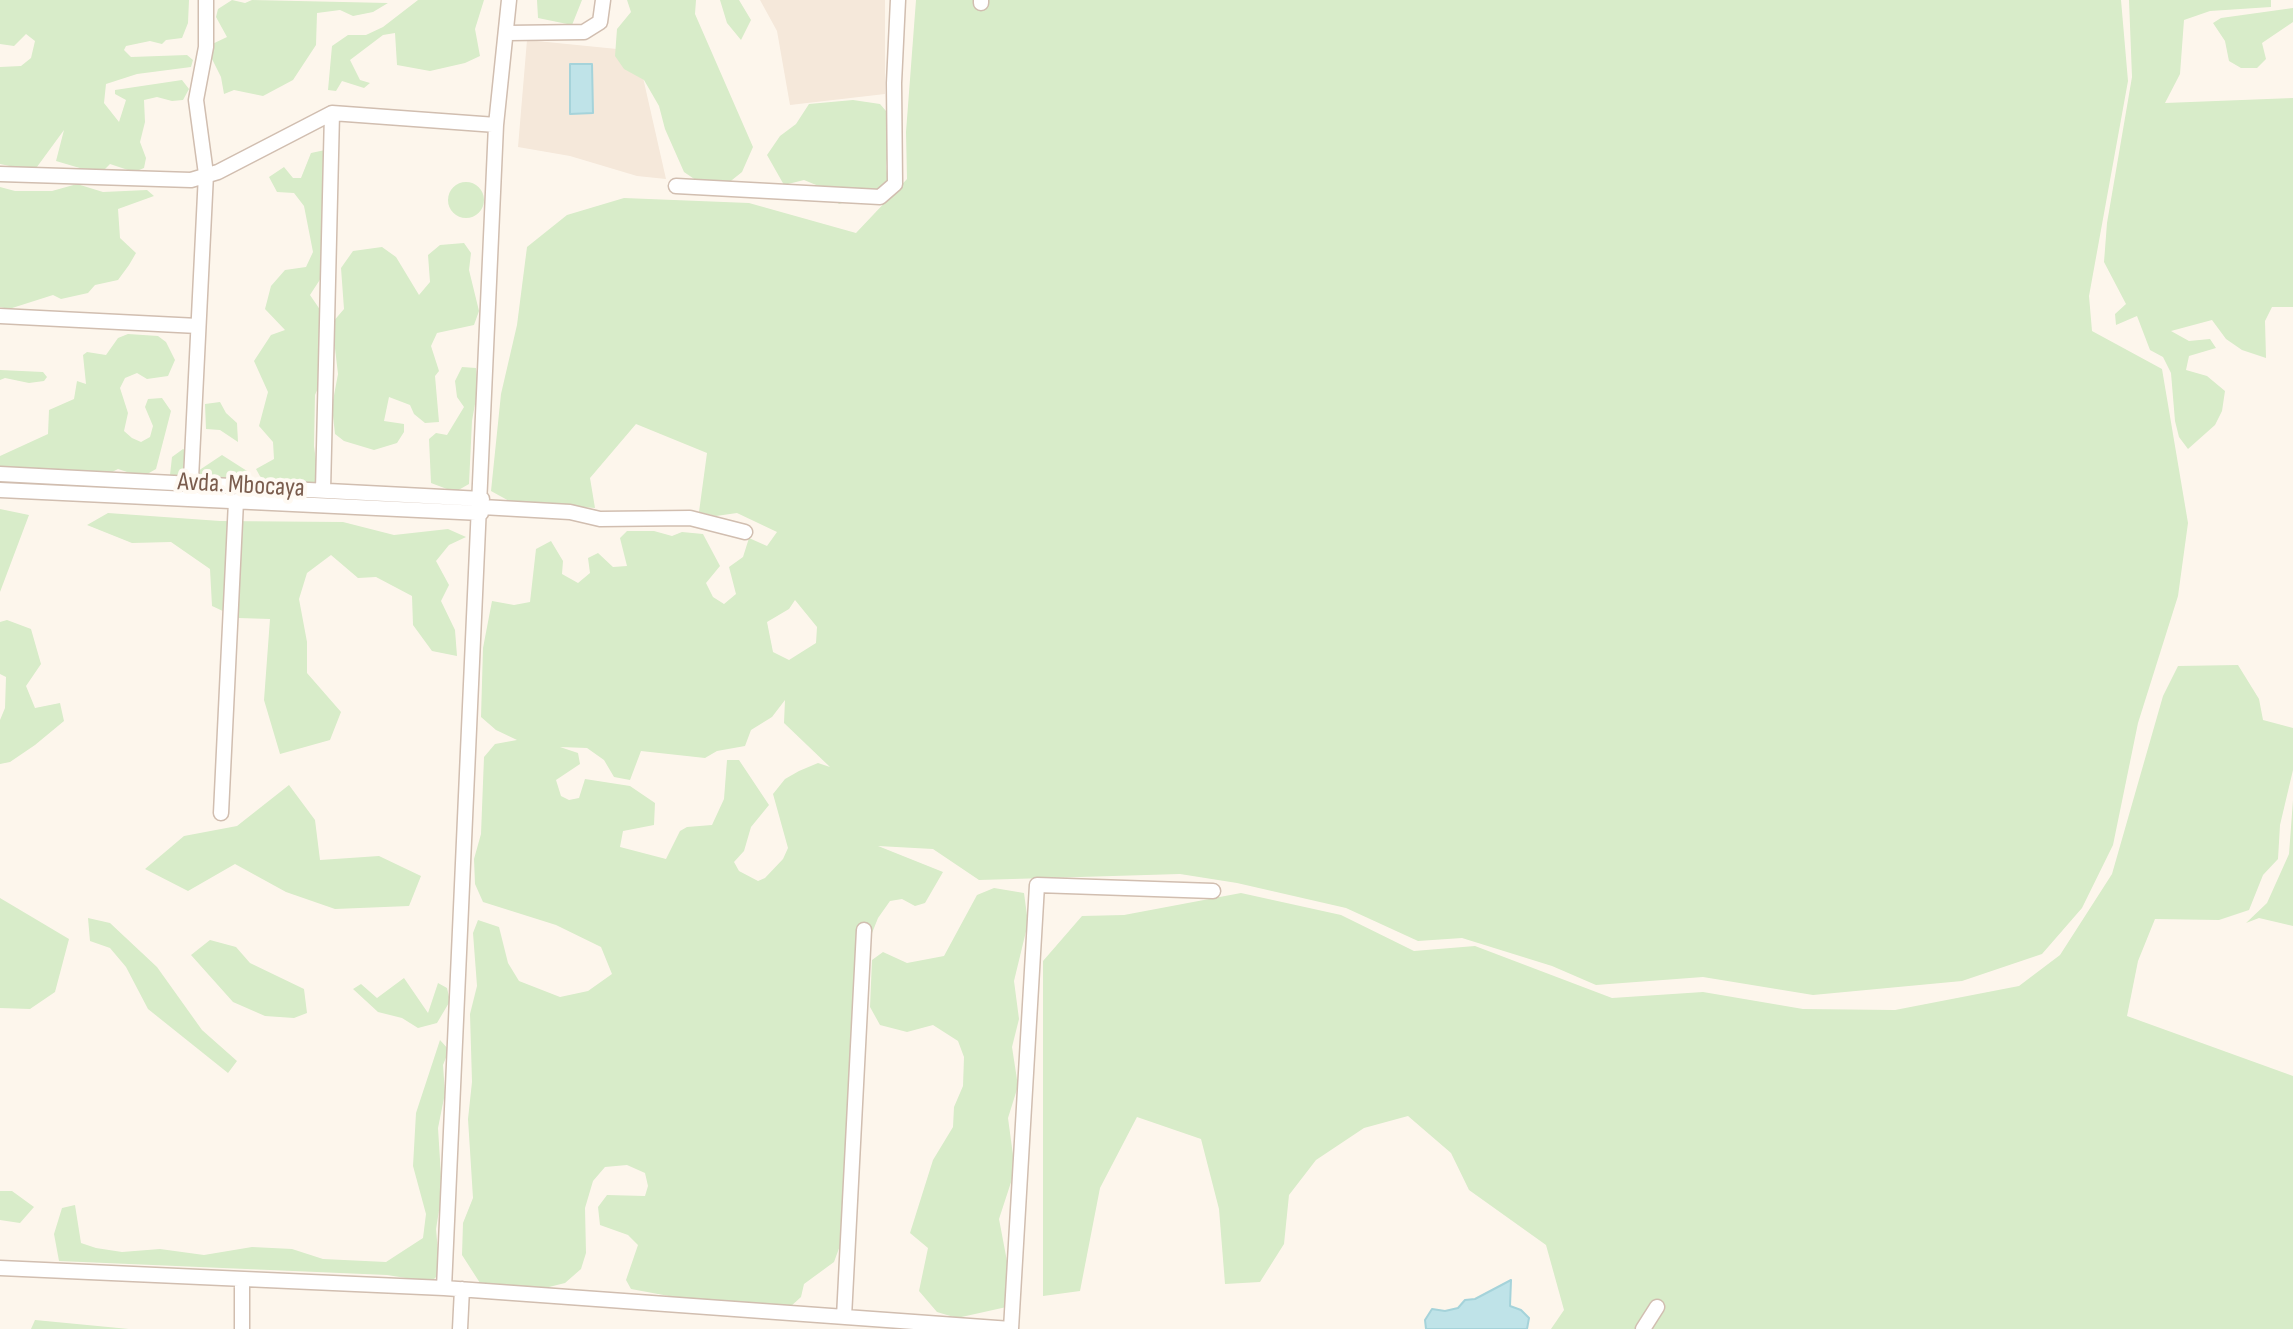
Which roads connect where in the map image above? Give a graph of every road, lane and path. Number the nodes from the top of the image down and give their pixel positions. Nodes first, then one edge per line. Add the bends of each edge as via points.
1 (206, 0) edge
2 (509, 0) edge
3 (603, 0) edge
4 (898, 0) edge
5 (508, 33) junction
6 (332, 113) junction
7 (496, 125) junction
8 (0, 174) edge
9 (206, 174) junction
10 (676, 186) dead end
11 (0, 316) edge
12 (198, 326) junction
13 (0, 474) edge
14 (0, 490) edge
15 (323, 490) junction
16 (190, 491) junction
17 (236, 501) junction
18 (481, 506) junction
19 (745, 532) dead end
20 (221, 813) dead end
21 (1213, 891) dead end
22 (864, 930) dead end
23 (0, 1268) edge
24 (242, 1279) junction
25 (444, 1288) junction
26 (462, 1289) junction
27 (1657, 1307) dead end
28 (844, 1317) junction
29 (819, 1322) edge
30 (242, 1329) edge
31 (460, 1329) edge
32 (1011, 1329) edge
33 (1643, 1329) edge

1 - 9 street via 206,47 196,100
2 - 5 street
3 - 5 street via 600,22 584,32
4 - 10 street via 895,184 880,197
5 - 7 street
6 - 7 street
6 - 9 street
6 - 15 street
7 - 18 street
8 - 9 street via 191,180
9 - 12 street
11 - 12 street
12 - 16 street
13 - 16 street, Avda. Mbocaya
14 - 16 street
15 - 16 street, Avda. Mbocaya
15 - 18 street, Avda. Mbocaya
16 - 17 street
17 - 18 street
17 - 20 street
18 - 19 street via 600,519 690,518
18 - 25 street
21 - 32 street via 1037,885
22 - 28 street
23 - 24 street
24 - 25 street
24 - 30 street
25 - 26 street
26 - 29 street
26 - 31 street
27 - 33 street
28 - 29 street
28 - 32 street

